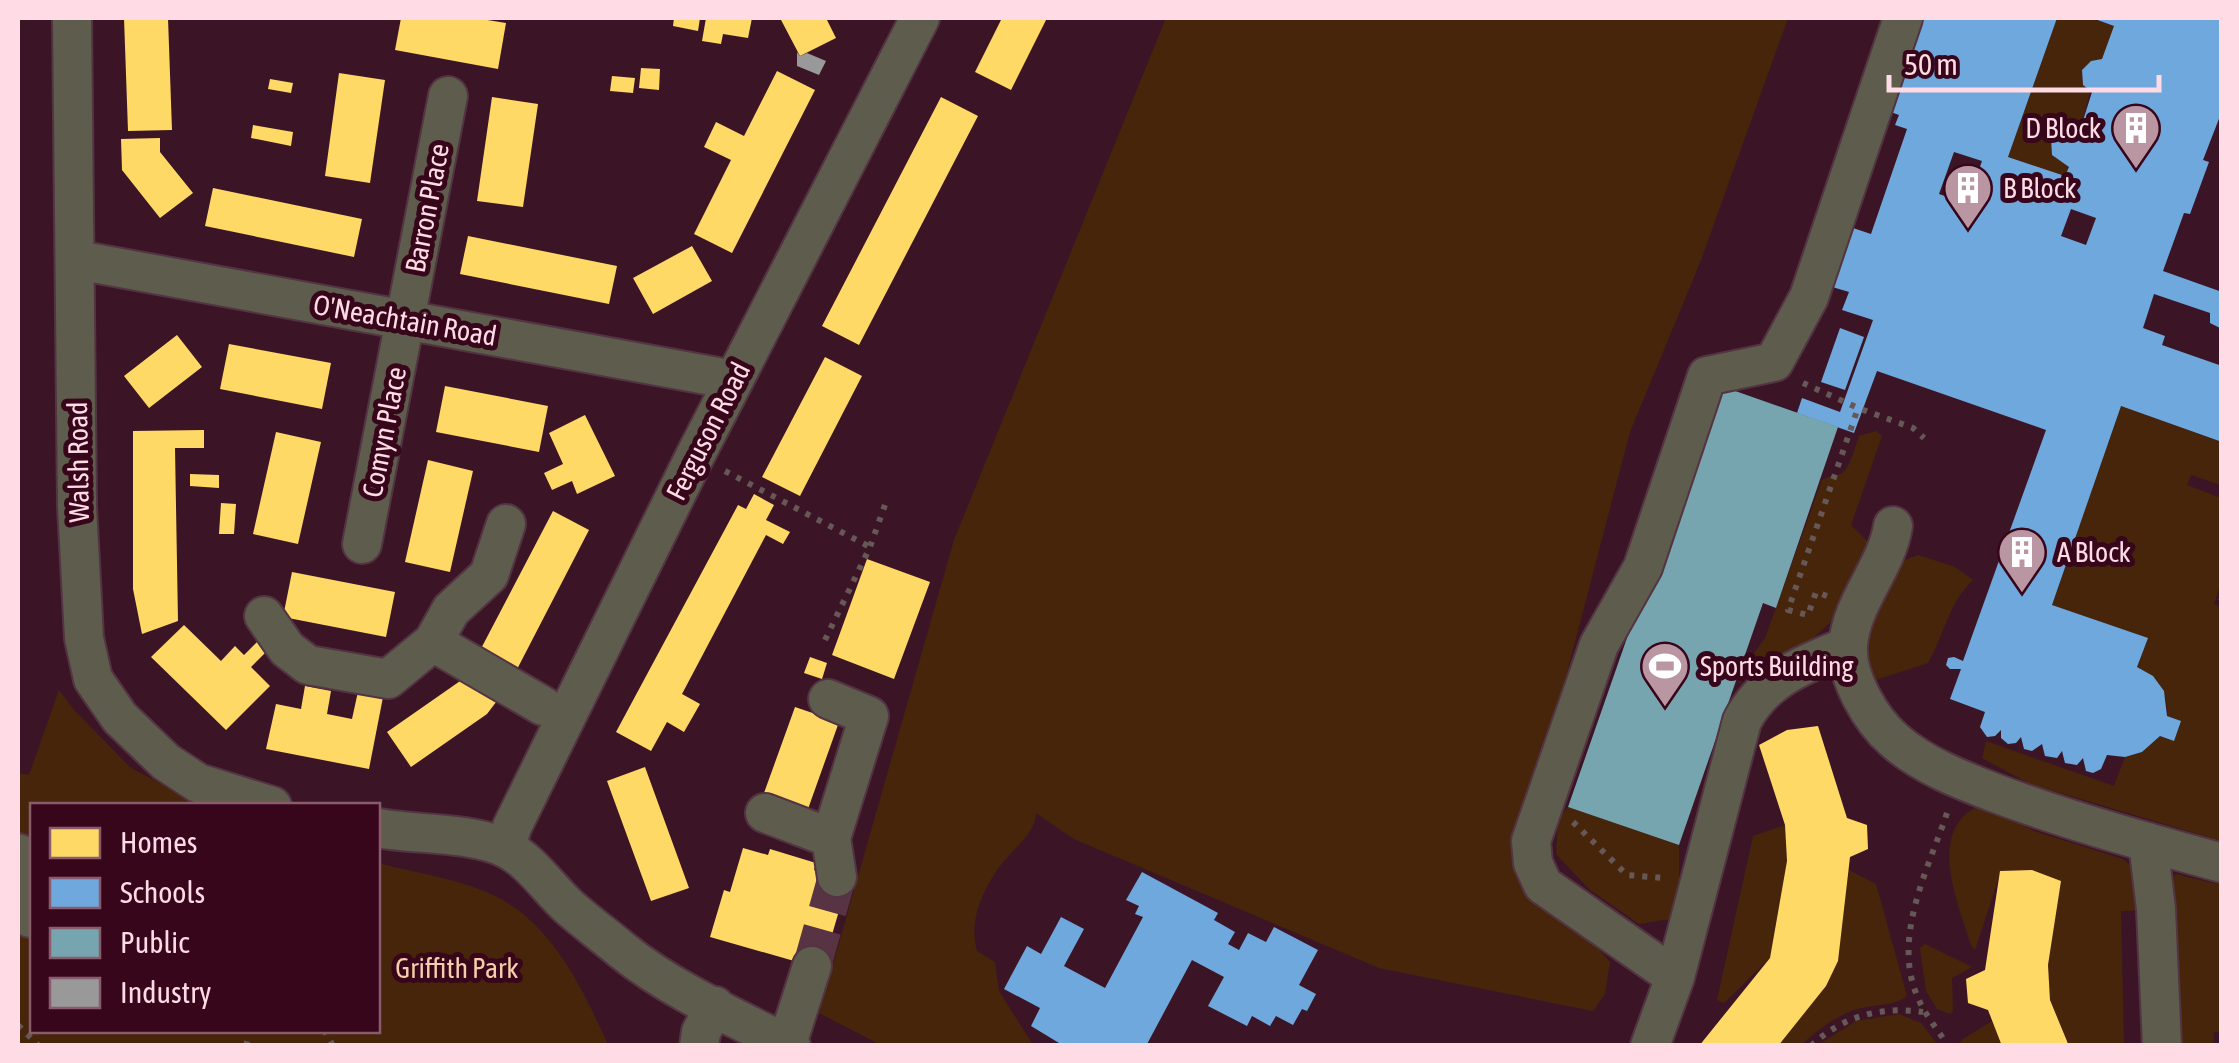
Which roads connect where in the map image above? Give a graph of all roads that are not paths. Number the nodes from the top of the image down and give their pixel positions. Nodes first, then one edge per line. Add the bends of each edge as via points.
1 (72, 18) edge
2 (920, 18) edge
3 (1903, 18) edge
4 (448, 96) dead end
5 (77, 260) junction
6 (407, 320) junction
7 (734, 380) junction
8 (506, 524) dead end
9 (1892, 526) dead end
10 (362, 544) dead end
11 (264, 616) dead end
12 (433, 642) junction
13 (1848, 646) junction
14 (828, 700) dead end
15 (543, 706) dead end
16 (262, 803) edge
17 (765, 814) dead end
18 (380, 828) edge
19 (831, 838) junction
20 (2148, 842) junction
21 (506, 848) junction
22 (18, 853) edge
23 (2222, 863) edge
24 (837, 877) tunnel mouth
25 (30, 918) dead end
26 (812, 966) tunnel mouth
27 (1675, 977) junction
28 (715, 1006) junction
29 (789, 1045) edge
30 (699, 1046) edge
31 (1650, 1046) edge
32 (2162, 1046) edge

1 - 5 street, Walsh Road
2 - 7 street, Ferguson Road
3 - 27 street via 1809,297 1774,362 1707,376 1643,567 1599,644 1531,841 1543,884
4 - 6 street, Barron Place
5 - 6 street, O'Neachtain Road
5 - 16 street, Walsh Road via 78,506 84,638 93,680 120,718 166,762 198,783
6 - 7 street, O'Neachtain Road
6 - 10 street, Comyn Place
7 - 21 street, Ferguson Road
8 - 12 street via 490,574 451,610
9 - 13 street
11 - 12 street via 308,665 388,680
12 - 15 street
13 - 20 street via 1850,669 1876,719 1904,748 2034,808
13 - 27 street via 1792,670 1751,703
14 - 19 street via 869,716
17 - 19 street
18 - 21 street
19 - 24 street
20 - 23 street
20 - 32 street
21 - 28 street via 628,955
22 - 25 street
26 - 29 street
27 - 31 street
28 - 29 street
28 - 30 street

